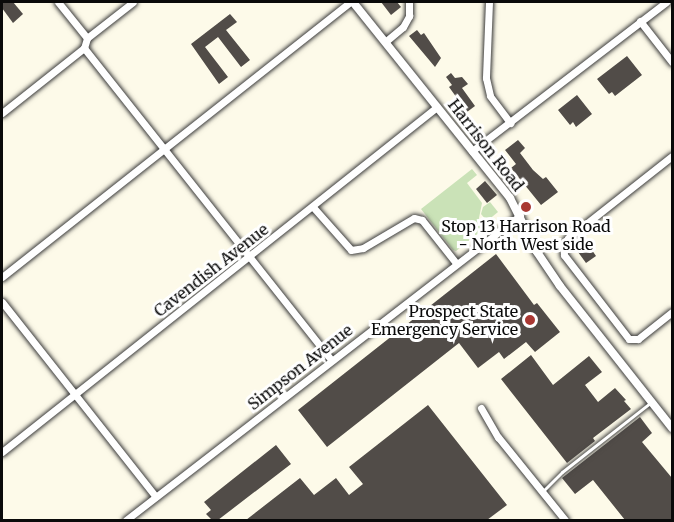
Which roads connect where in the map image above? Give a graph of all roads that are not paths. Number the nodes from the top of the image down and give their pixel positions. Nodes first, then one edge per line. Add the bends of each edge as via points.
1 (58, 2) edge
2 (133, 2) edge
3 (352, 2) edge
4 (409, 2) edge
5 (489, 2) edge
6 (660, 3) edge
7 (640, 21) junction
8 (87, 38) junction
9 (385, 42) junction
10 (84, 48) junction
11 (672, 62) edge
12 (437, 107) junction
13 (2, 113) edge
14 (510, 123) junction
15 (163, 149) junction
16 (472, 151) junction
17 (672, 156) edge
18 (313, 207) junction
19 (520, 215) junction
20 (249, 257) junction
21 (456, 263) junction
22 (2, 277) edge
23 (2, 302) edge
24 (672, 312) edge
25 (331, 360) junction
26 (75, 394) junction
27 (652, 402) junction
28 (481, 408) dead end
29 (672, 428) edge
30 (2, 452) edge
31 (542, 492) junction
32 (156, 497) junction
33 (126, 520) edge
34 (565, 520) edge

1 - 8 street
2 - 8 street
3 - 9 street, Harrison Road
3 - 15 street
4 - 9 street via 409,16 403,27
5 - 14 street via 486,78 490,96
6 - 7 street
7 - 11 street
7 - 14 street
8 - 10 street
9 - 12 street, Harrison Road
10 - 13 street
10 - 15 street
12 - 16 street, Harrison Road
12 - 18 street, Cavendish Avenue
14 - 16 street
15 - 20 street
15 - 22 street
16 - 19 street, Harrison Road
17 - 24 street via 563,246 564,255 629,339 644,335
18 - 20 street, Cavendish Avenue
18 - 21 street via 351,250 363,248 414,218 422,220
19 - 21 street, Simpson Avenue
19 - 27 street, Harrison Road via 537,252
20 - 25 street
20 - 26 street, Cavendish Avenue
21 - 25 street, Simpson Avenue
23 - 26 street
25 - 32 street, Simpson Avenue
26 - 30 street, Cavendish Avenue
26 - 32 street
27 - 29 street, Harrison Road
27 - 31 lane
28 - 31 street via 498,437
31 - 34 street
32 - 33 street, Simpson Avenue

